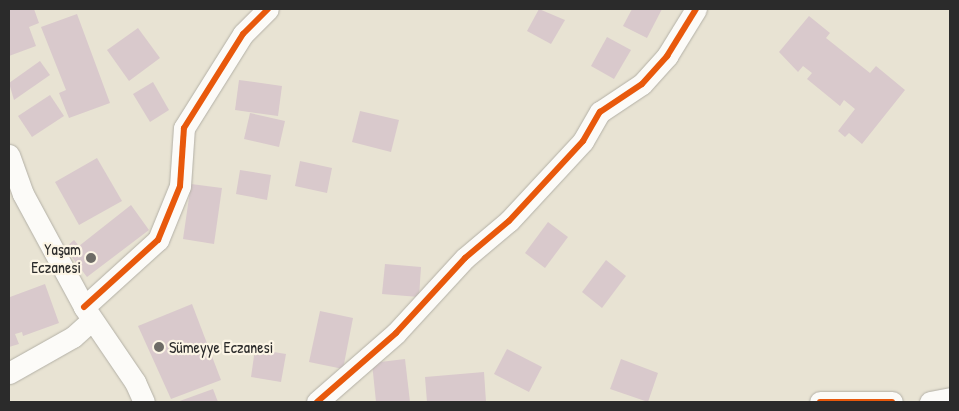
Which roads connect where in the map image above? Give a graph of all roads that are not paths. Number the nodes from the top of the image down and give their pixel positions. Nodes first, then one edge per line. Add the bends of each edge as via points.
1 (268, 9) edge
2 (696, 9) edge
3 (9, 155) edge
4 (88, 314) junction
5 (9, 373) edge
6 (950, 398) edge
7 (144, 402) edge
8 (317, 402) edge
9 (820, 402) edge
10 (890, 402) edge
11 (930, 402) edge

1 - 4 street via 242,34 184,128 180,186 158,240
2 - 8 street via 667,56 642,84 600,112 583,141 509,221 465,258 396,333
3 - 4 street via 23,194
4 - 5 street via 72,337
4 - 7 street via 135,382
6 - 11 street
9 - 10 street

